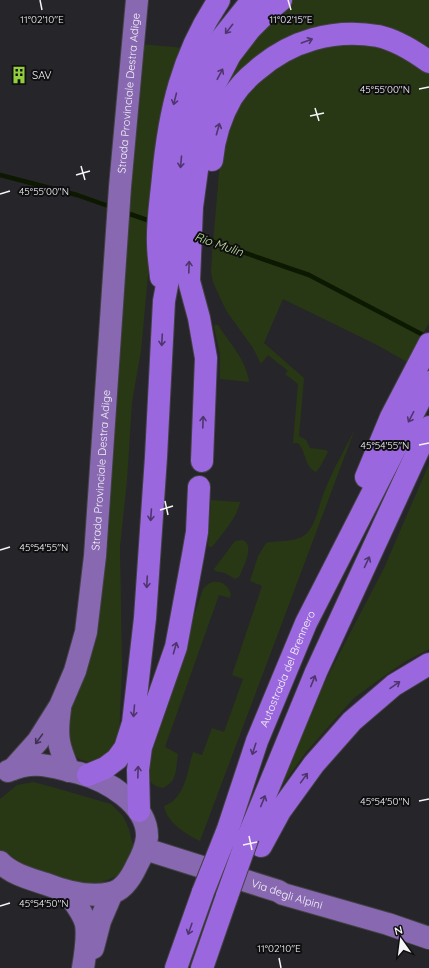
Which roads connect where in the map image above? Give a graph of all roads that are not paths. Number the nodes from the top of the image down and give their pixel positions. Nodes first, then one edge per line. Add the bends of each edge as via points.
1 (137, 0) edge
2 (219, 0) edge
3 (255, 0) edge
4 (281, 0) edge
5 (429, 62) edge
6 (184, 207) junction
7 (425, 352) edge
8 (429, 382) edge
9 (429, 427) edge
10 (202, 461) dead end
11 (199, 487) dead end
12 (306, 623) junction
13 (429, 664) edge
14 (60, 706) junction
15 (5, 772) edge
16 (78, 773) junction
17 (139, 811) junction
18 (255, 842) junction
19 (145, 849) junction
20 (0, 862) edge
21 (67, 892) junction
22 (112, 893) junction
23 (232, 897) junction
24 (429, 938) edge
25 (85, 968) edge
26 (176, 968) edge
27 (202, 968) edge
28 (209, 968) edge

1 - 14 main road, Strada Provinciale Destra Adige via 120,187 90,604 77,665
2 -> 6 highway via 190,52 170,118
3 -> 6 highway via 217,44 192,100 184,131
6 -> 4 highway via 205,111 214,86 230,55 250,29
6 -> 5 highway via 213,147 220,121 232,97 245,80 265,62 287,48 329,35 378,36 414,51
10 -> 6 highway via 206,358 189,280
6 -> 16 highway via 158,243 164,301 156,457 145,618 133,723 125,748 117,759 105,768
7 - 12 highway via 391,417
8 -> 12 highway, Autostrada del Brennero
18 -> 9 highway via 316,672
17 -> 11 highway via 138,770 141,747 176,647 197,532
12 -> 26 highway, Autostrada del Brennero, bridge via 257,741 228,829
18 -> 13 highway via 314,764 352,721 394,685
14 -> 15 main road, Strada Provinciale Destra Adige via 38,741
14 - 16 main road, Strada Provinciale Destra Adige via 57,730 60,749
15 - 16 main road via 28,764 42,764
16 - 17 main road via 114,788
17 - 19 main road via 146,828
18 - 23 highway, bridge
19 - 22 main road via 132,877
19 - 24 main road, Via degli Alpini
20 - 21 main road via 23,876
21 - 22 main road
21 - 25 main road via 86,924
22 - 25 main road
23 - 27 highway
23 - 28 highway

